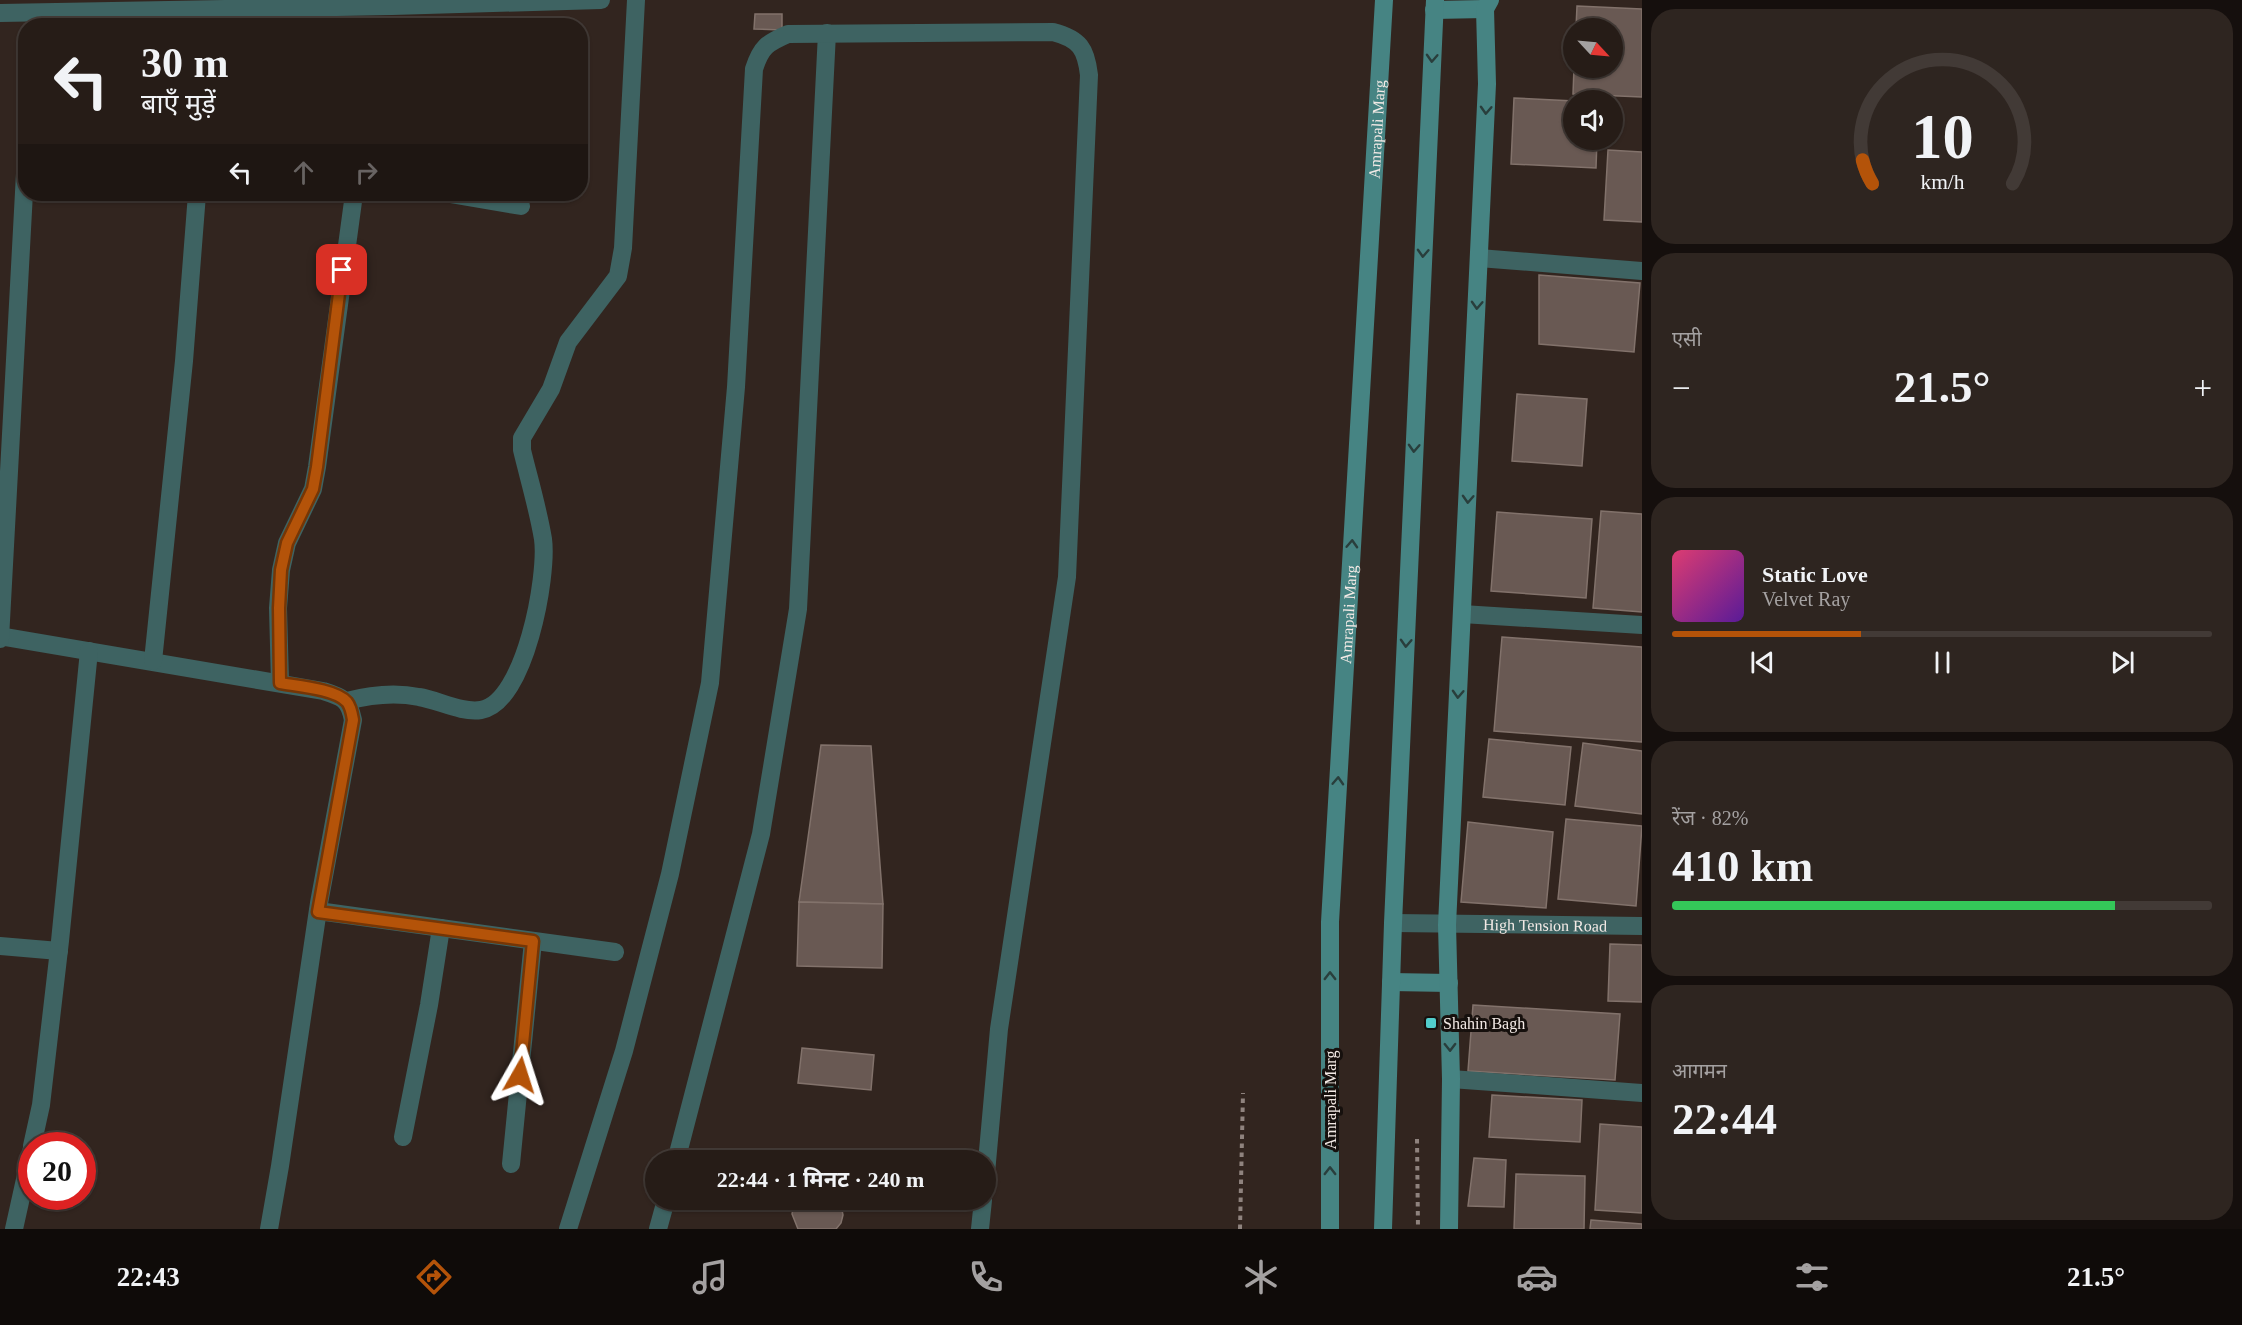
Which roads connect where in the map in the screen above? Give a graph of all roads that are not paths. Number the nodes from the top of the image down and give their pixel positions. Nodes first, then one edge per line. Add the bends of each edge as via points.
1 (601, 0) edge
2 (636, 0) edge
3 (1384, 0) edge
4 (1434, 5) edge
5 (1488, 5) edge
6 (0, 13) edge
7 (211, 17) edge
8 (28, 18) edge
9 (122, 18) edge
10 (828, 33) junction
11 (20, 201) edge
12 (196, 201) edge
13 (353, 201) edge
14 (491, 201) edge
15 (521, 206) dead end
16 (1479, 258) junction
17 (1642, 271) edge
18 (9, 293) edge
19 (1462, 614) junction
20 (1642, 625) edge
21 (0, 637) edge
22 (89, 651) junction
23 (153, 662) junction
24 (280, 683) junction
25 (346, 701) junction
26 (318, 912) junction
27 (1393, 923) junction
28 (1447, 925) junction
29 (1642, 926) edge
30 (441, 928) junction
31 (533, 941) junction
32 (0, 946) edge
33 (59, 951) junction
34 (615, 952) dead end
35 (1391, 982) junction
36 (1449, 983) junction
37 (1451, 1079) junction
38 (1642, 1093) edge
39 (35, 1132) edge
40 (402, 1137) dead end
41 (679, 1150) edge
42 (988, 1150) edge
43 (511, 1164) dead end
44 (18, 1210) edge
45 (663, 1210) edge
46 (982, 1210) edge
47 (14, 1229) edge
48 (269, 1229) edge
49 (568, 1229) edge
50 (658, 1229) edge
51 (980, 1229) edge
52 (1330, 1229) edge
53 (1383, 1229) edge
54 (1449, 1229) edge

1 - 7 street
2 - 25 street via 620,271 615,283 568,342 551,389 522,438 543,540 543,573 524,657 510,688 482,710 399,694
52 -> 3 main road, Amrapali Marg via 1330,921
4 - 5 main road
4 -> 27 main road
5 -> 16 main road
6 - 8 street
7 - 9 street
10 - 41 street via 798,609 761,834
10 - 42 street via 1053,32 1068,36 1087,56 1067,577 999,1029
10 - 49 street via 788,34 773,40 760,51 754,69 736,387 710,683 664,896 624,1051
11 - 18 street
12 - 23 street
13 - 24 street via 313,489 287,543 281,570
14 - 15 street
16 - 17 street
16 -> 19 main road
18 - 21 street
19 - 20 street
19 -> 28 main road
21 - 22 street
22 - 23 street
22 - 33 street
23 - 24 street
24 - 25 street via 322,691
25 - 26 street via 353,720
26 - 30 street
26 - 48 street
27 - 28 street, High Tension Road
27 - 35 main road
28 - 29 street, High Tension Road
28 - 36 main road
30 - 31 street
30 - 40 street
31 - 34 street
31 - 43 street
32 - 33 street
33 - 39 street
35 - 36 main road
35 - 53 main road
36 -> 37 main road
37 - 38 street
37 - 54 main road
44 - 47 street
45 - 50 street
46 - 51 street

